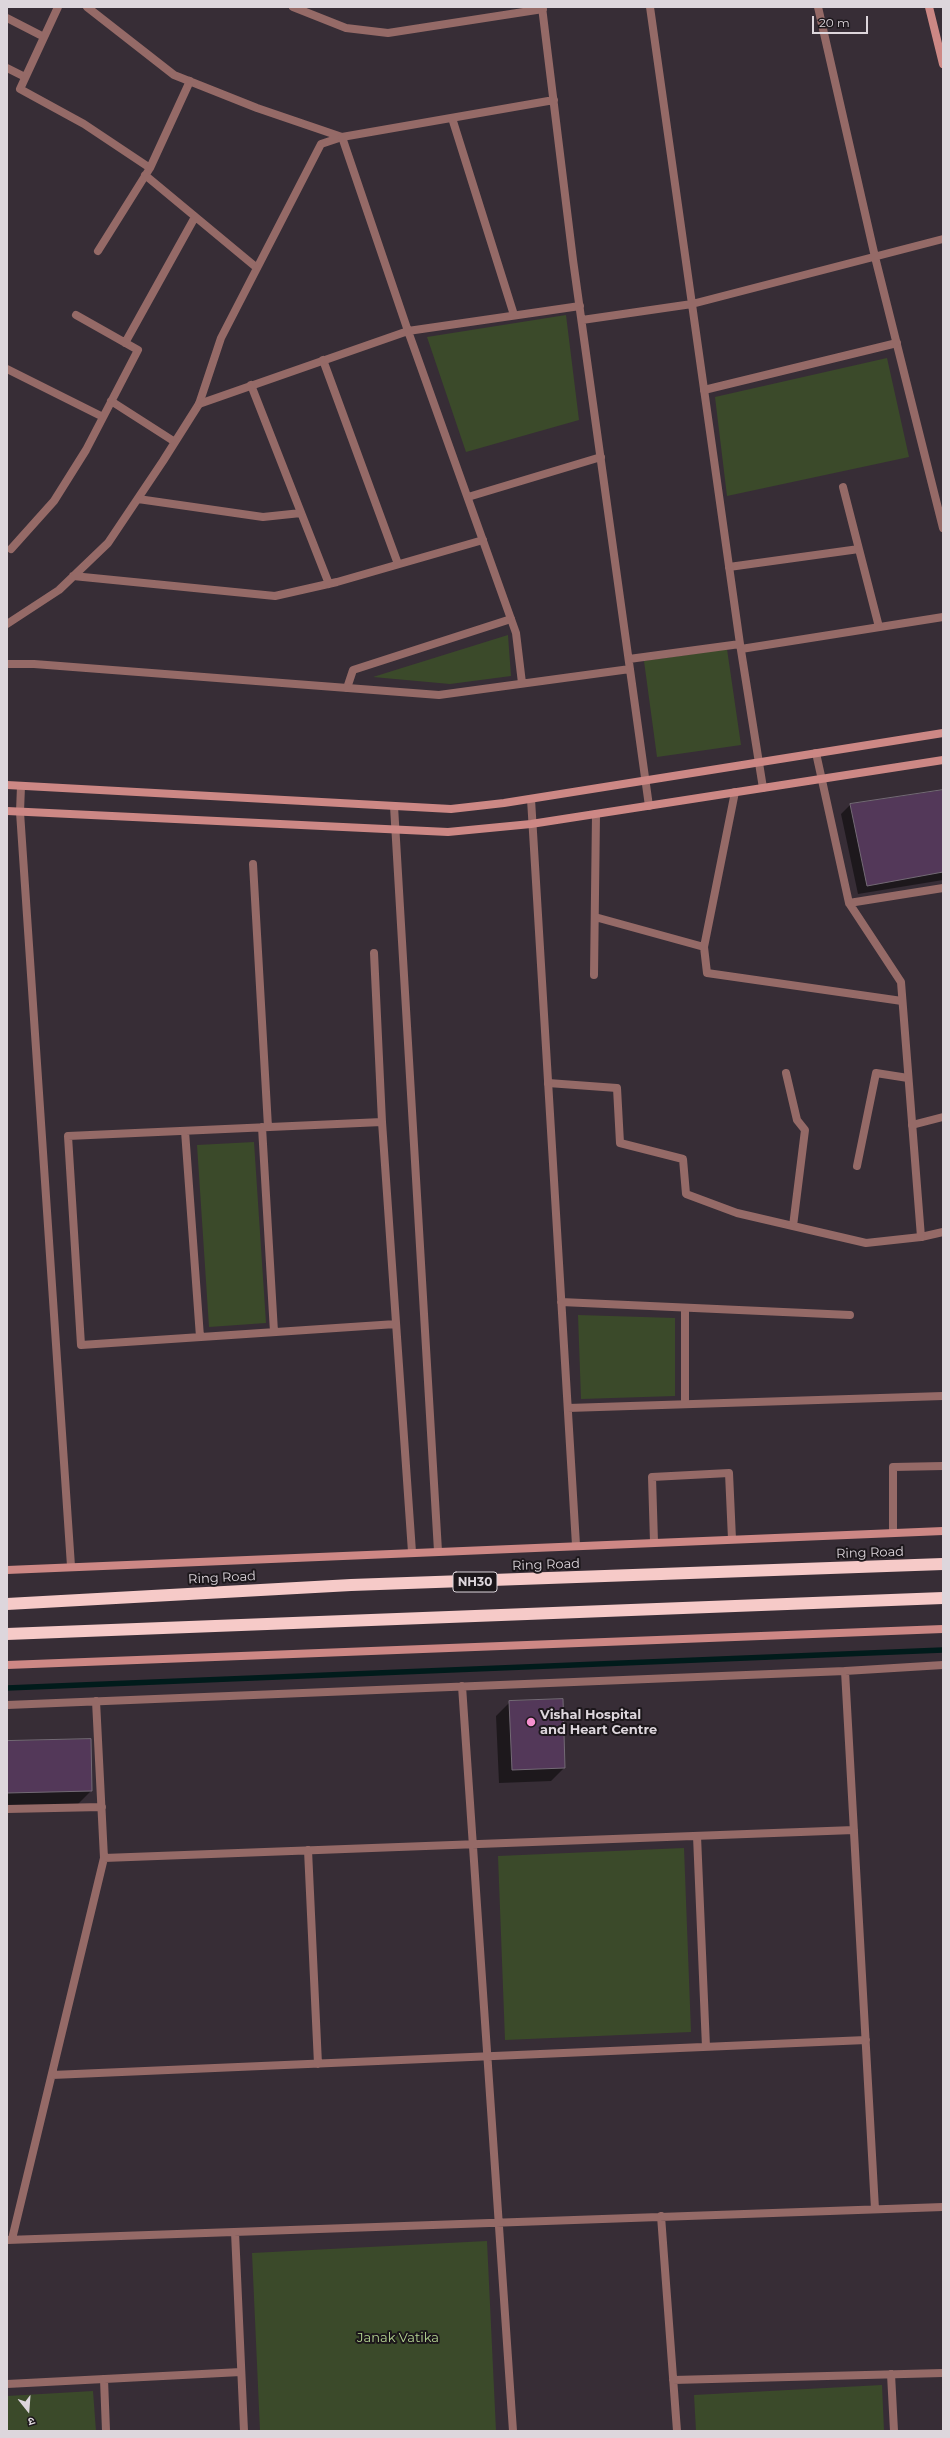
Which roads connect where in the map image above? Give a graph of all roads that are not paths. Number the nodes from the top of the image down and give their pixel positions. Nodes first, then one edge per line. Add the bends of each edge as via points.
1 (58, 7) edge
2 (87, 7) edge
3 (293, 7) edge
4 (650, 7) edge
5 (818, 7) edge
6 (929, 7) edge
7 (543, 8) edge
8 (309, 10) edge
9 (7, 18) edge
10 (44, 37) junction
11 (943, 64) edge
12 (7, 68) edge
13 (25, 77) junction
14 (190, 81) junction
15 (554, 100) junction
16 (452, 118) junction
17 (342, 137) junction
18 (150, 168) junction
19 (145, 175) junction
20 (195, 217) junction
21 (943, 239) edge
22 (98, 251) dead end
23 (875, 257) junction
24 (257, 268) junction
25 (692, 304) junction
26 (580, 306) junction
27 (76, 315) dead end
28 (514, 315) junction
29 (582, 320) junction
30 (408, 331) junction
31 (125, 343) junction
32 (897, 343) junction
33 (323, 360) junction
34 (7, 369) edge
35 (250, 386) junction
36 (704, 390) junction
37 (111, 401) junction
38 (198, 404) junction
39 (103, 417) junction
40 (175, 442) junction
41 (601, 457) junction
42 (843, 487) dead end
43 (468, 497) junction
44 (138, 499) junction
45 (301, 513) junction
46 (943, 528) edge
47 (483, 540) junction
48 (12, 549) dead end
49 (859, 549) junction
50 (398, 564) junction
51 (729, 567) junction
52 (74, 576) junction
53 (329, 584) junction
54 (943, 617) edge
55 (511, 619) junction
56 (7, 624) edge
57 (879, 627) junction
58 (740, 647) junction
59 (629, 659) junction
60 (7, 664) edge
61 (630, 669) junction
62 (522, 683) junction
63 (347, 688) junction
64 (943, 733) edge
65 (816, 753) junction
66 (943, 760) edge
67 (759, 762) junction
68 (822, 779) junction
69 (646, 780) junction
70 (7, 785) edge
71 (22, 786) junction
72 (763, 788) junction
73 (736, 792) junction
74 (530, 799) junction
75 (394, 806) junction
76 (649, 806) junction
77 (7, 811) edge
78 (20, 812) junction
79 (596, 814) junction
80 (532, 824) junction
81 (395, 829) junction
82 (252, 864) dead end
83 (943, 888) edge
84 (849, 903) junction
85 (594, 917) junction
86 (704, 947) junction
87 (374, 953) dead end
88 (594, 975) dead end
89 (902, 1001) junction
90 (786, 1073) dead end
91 (908, 1078) junction
92 (548, 1083) junction
93 (943, 1117) edge
94 (382, 1122) junction
95 (912, 1125) junction
96 (265, 1127) junction
97 (185, 1131) junction
98 (857, 1166) dead end
99 (793, 1226) junction
100 (943, 1232) edge
101 (921, 1237) junction
102 (561, 1302) junction
103 (685, 1308) junction
104 (850, 1315) dead end
105 (396, 1324) junction
106 (274, 1332) junction
107 (200, 1337) junction
108 (943, 1396) edge
109 (686, 1404) junction
110 (568, 1408) junction
111 (943, 1466) edge
112 (943, 1531) edge
113 (893, 1533) junction
114 (732, 1539) junction
115 (654, 1542) junction
116 (576, 1546) junction
117 (438, 1551) junction
118 (412, 1552) junction
119 (943, 1564) edge
120 (71, 1566) junction
121 (7, 1570) edge
122 (943, 1598) edge
123 (7, 1604) edge
124 (943, 1629) edge
125 (7, 1634) edge
126 (7, 1665) edge
127 (943, 1665) edge
128 (845, 1671) junction
129 (462, 1686) junction
130 (96, 1701) junction
131 (7, 1705) edge
132 (102, 1806) junction
133 (7, 1809) edge
134 (854, 1830) junction
135 (697, 1836) junction
136 (473, 1844) junction
137 (308, 1850) junction
138 (104, 1858) junction
139 (866, 2040) junction
140 (706, 2047) junction
141 (487, 2056) junction
142 (318, 2064) junction
143 (52, 2075) junction
144 (943, 2207) edge
145 (875, 2209) junction
146 (661, 2216) junction
147 (498, 2222) junction
148 (235, 2232) junction
149 (9, 2240) edge
150 (241, 2372) junction
151 (943, 2373) edge
152 (891, 2374) junction
153 (104, 2379) junction
154 (673, 2380) junction
155 (7, 2384) edge
156 (106, 2431) edge
157 (244, 2431) edge
158 (513, 2431) edge
159 (677, 2431) edge
160 (894, 2431) edge

1 - 10 street
2 - 14 street via 174,75
3 - 8 street
4 - 25 street
5 - 23 street
6 - 11 street
7 - 8 street via 388,33 346,28
7 - 15 street
9 - 10 street
10 - 13 street
12 - 13 street
13 - 18 street via 20,89 84,124
14 - 17 street via 257,108
14 - 18 street
15 - 16 street
15 - 26 street
16 - 17 street
16 - 28 street
17 - 24 street via 321,144
17 - 30 street
18 - 19 street
19 - 20 street
19 - 22 street
20 - 24 street
20 - 31 street
21 - 23 street
23 - 25 street
23 - 32 street
24 - 38 street via 221,338
25 - 29 street
25 - 36 street
26 - 28 street
26 - 29 street
27 - 31 street
28 - 30 street
29 - 41 street
30 - 33 street
30 - 43 street
31 - 37 street via 138,350
32 - 36 street
32 - 46 street
33 - 35 street
33 - 50 street
34 - 39 street
35 - 38 street
35 - 45 street
36 - 51 street
37 - 39 street
37 - 40 street
38 - 40 street
39 - 48 street via 54,501
40 - 44 street
41 - 43 street
41 - 59 street
42 - 49 street
43 - 47 street
44 - 45 street via 263,517
44 - 52 street via 108,543
45 - 53 street
47 - 50 street
47 - 55 street
49 - 51 street
49 - 57 street
50 - 53 street
51 - 58 street
52 - 53 street via 275,596
52 - 56 street via 59,590
54 - 57 street
55 - 62 street via 516,633
55 - 63 street via 354,670
57 - 58 street
58 - 59 street
58 - 67 street
59 - 61 street
60 - 63 street
61 - 62 street
61 - 69 street
62 - 63 street via 439,695
64 - 65 street
65 - 67 street
65 - 68 street
66 - 68 street
67 - 69 street
67 - 72 street
68 - 72 street
68 - 84 street
69 - 74 street
69 - 76 street
70 - 71 street
71 - 75 street
71 - 78 street
72 - 73 street
73 - 76 street
73 - 86 street
74 - 75 street via 451,809
74 - 80 street
75 - 81 street
76 - 79 street
77 - 78 street
78 - 81 street
78 - 120 street
79 - 80 street
79 - 85 street
80 - 81 street via 448,832
80 - 92 street
81 - 117 street
82 - 96 street
83 - 84 street
84 - 89 street via 901,982
85 - 86 street
85 - 88 street
86 - 89 street via 707,973
87 - 94 street
89 - 91 street
90 - 99 street via 797,1120 806,1130
91 - 95 street
91 - 98 street via 876,1073
92 - 99 street via 617,1088 620,1143 683,1159 686,1194 737,1213
92 - 102 street
93 - 95 street
94 - 96 street
94 - 105 street
95 - 101 street
96 - 97 street
96 - 106 street
97 - 107 street
97 - 107 street via 68,1136 81,1345
99 - 101 street via 866,1243
100 - 101 street
102 - 103 street
102 - 110 street
103 - 104 street
103 - 109 street
105 - 106 street
105 - 118 street
106 - 107 street
108 - 109 street
109 - 110 street
110 - 116 street
111 - 113 street via 893,1467
112 - 113 street
113 - 114 street
114 - 115 street
114 - 115 street via 729,1473 652,1477
115 - 116 street
116 - 117 street
117 - 118 street
118 - 120 street
119 - 123 highway, Ring Road / NH30 via 351,1585
120 - 121 street
122 - 125 highway
124 - 126 street
127 - 128 street
128 - 129 street
128 - 134 street
129 - 130 street
129 - 136 street
130 - 131 street
130 - 132 street
132 - 133 street
132 - 138 street
134 - 135 street
134 - 139 street
135 - 136 street
135 - 140 street
136 - 137 street
136 - 141 street
137 - 138 street
137 - 142 street
138 - 143 street
139 - 140 street
139 - 145 street
140 - 141 street
141 - 142 street
141 - 147 street
142 - 143 street
143 - 149 street
144 - 145 street
145 - 146 street
146 - 147 street
146 - 154 street
147 - 148 street
147 - 158 street
148 - 149 street
148 - 150 street
150 - 153 street
150 - 157 street
151 - 152 street
152 - 154 street
152 - 160 street
153 - 155 street
153 - 156 street
154 - 159 street

